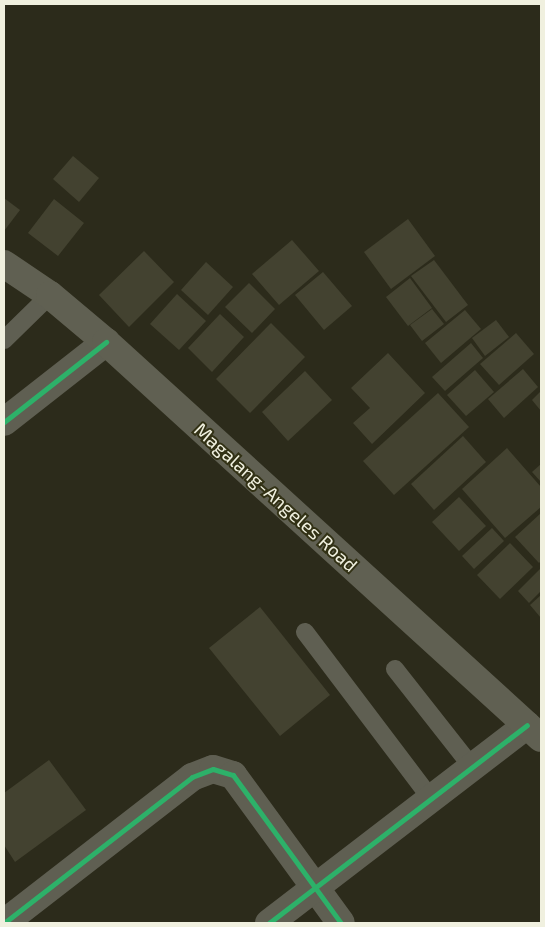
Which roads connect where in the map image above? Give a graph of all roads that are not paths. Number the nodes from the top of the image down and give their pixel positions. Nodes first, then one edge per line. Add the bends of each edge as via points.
1 (4, 264) edge
2 (50, 295) junction
3 (4, 340) edge
4 (106, 342) junction
5 (4, 422) edge
6 (305, 632) dead end
7 (395, 669) dead end
8 (534, 732) edge
9 (472, 767) junction
10 (430, 797) junction
11 (314, 888) junction
12 (4, 923) edge
13 (269, 923) edge
14 (340, 923) edge

1 - 2 main road, Magalang-Angeles Road
2 - 3 lane
2 - 4 main road, Magalang-Angeles Road
4 - 5 street
4 - 8 main road, Magalang-Angeles Road
6 - 10 lane
7 - 9 lane
8 - 9 street
9 - 10 street
10 - 11 street
11 - 12 street via 233,775 213,769 192,778
11 - 13 street
11 - 14 street

